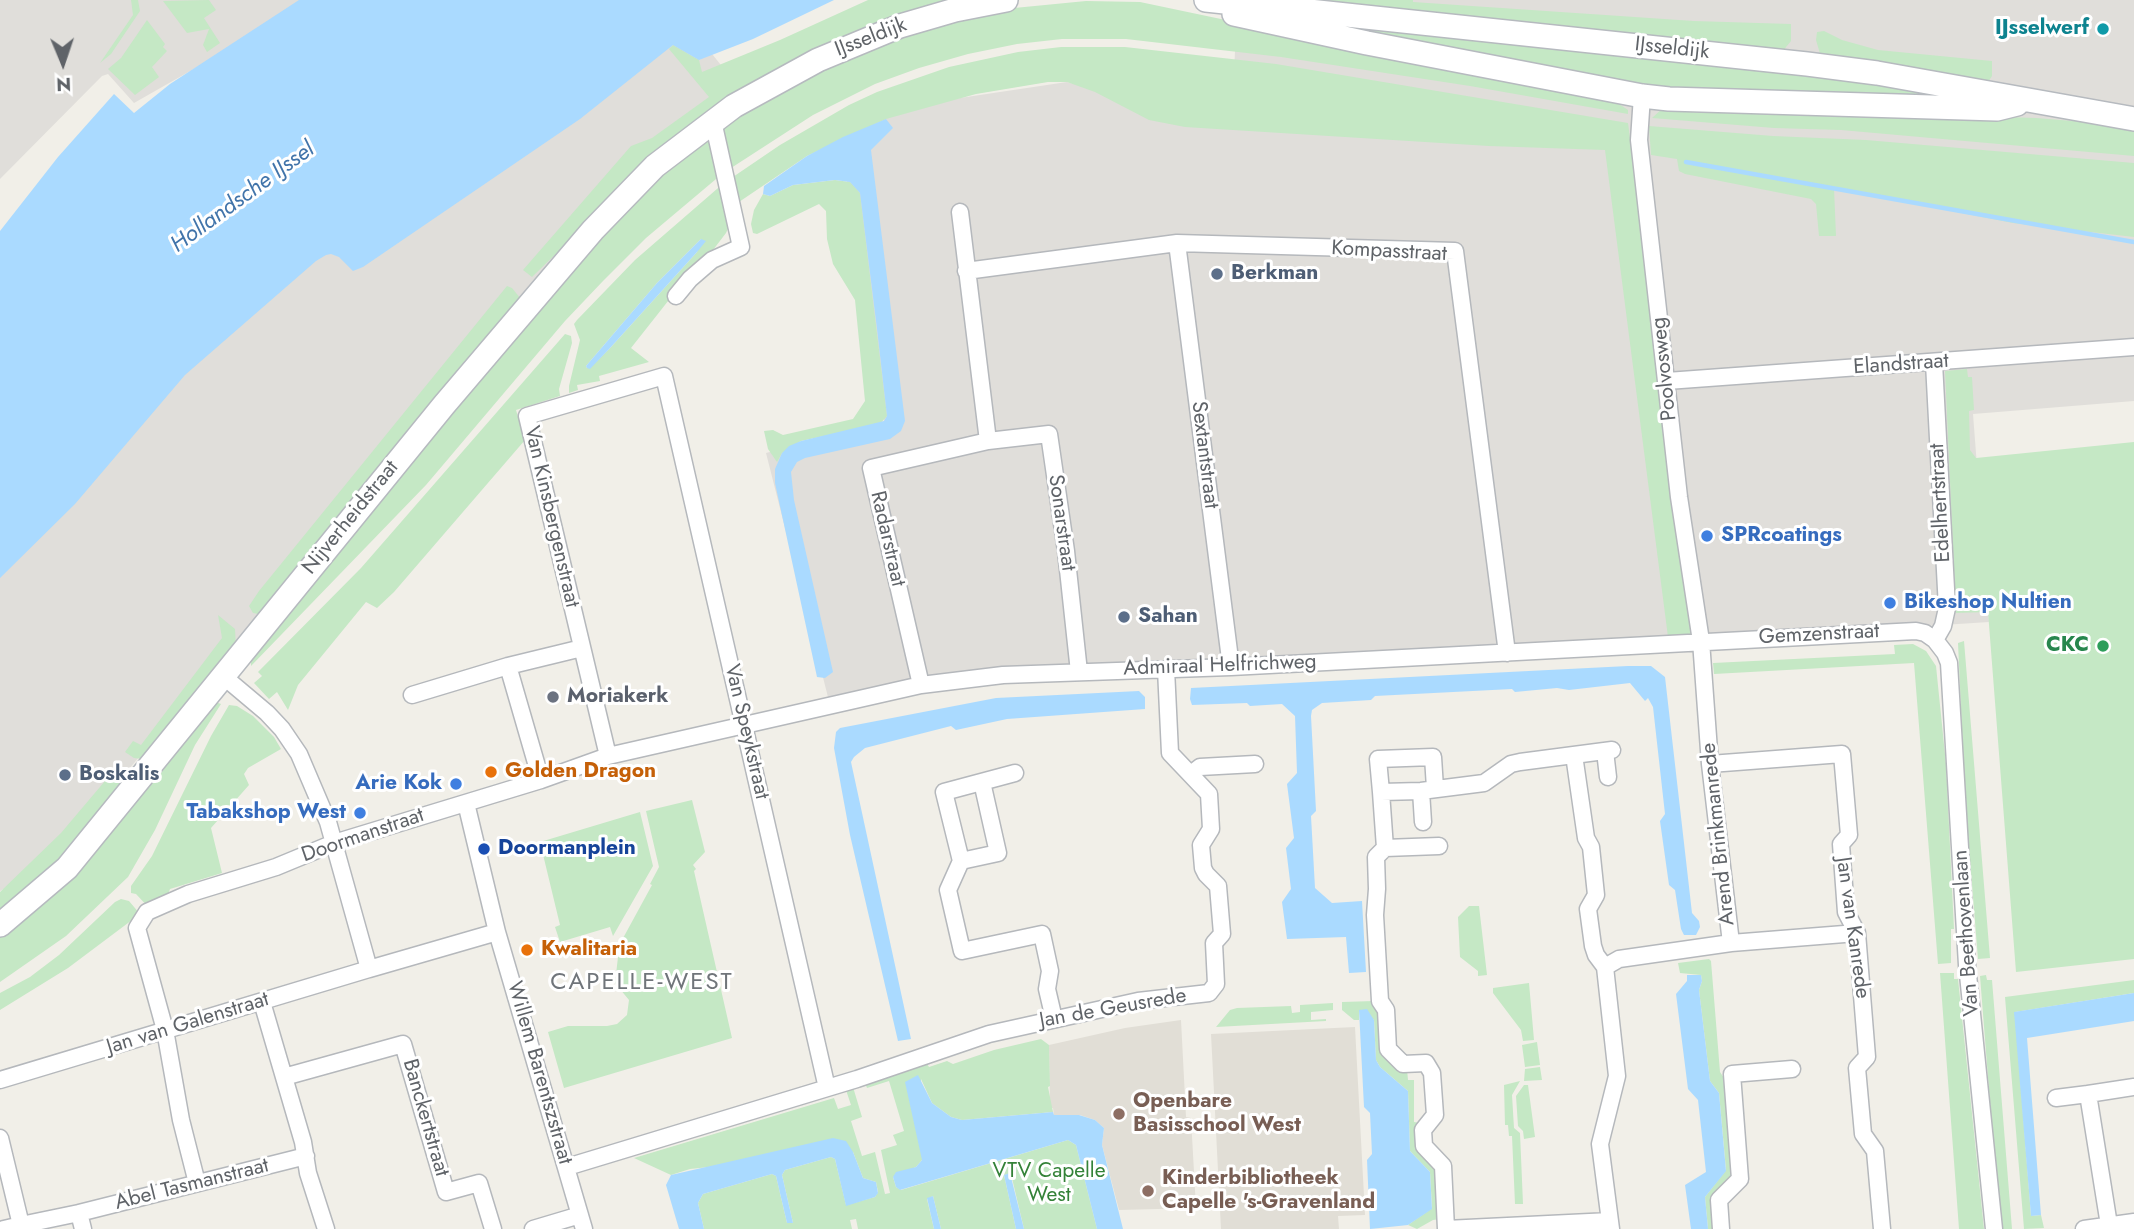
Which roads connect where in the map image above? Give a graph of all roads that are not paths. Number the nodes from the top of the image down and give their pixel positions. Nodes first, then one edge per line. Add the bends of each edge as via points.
1 (1006, 0) edge
2 (1217, 1) edge
3 (818, 60) joint
4 (1642, 96) junction
5 (2025, 99) junction
6 (2134, 119) edge
7 (713, 121) junction
8 (960, 212) dead end
9 (1177, 243) junction
10 (966, 271) junction
11 (676, 296) dead end
12 (2134, 347) edge
13 (1934, 363) junction
14 (664, 376) joint
15 (1667, 381) junction
16 (988, 441) junction
17 (1935, 640) junction
18 (1701, 641) junction
19 (582, 648) junction
20 (1507, 653) junction
21 (508, 666) junction
22 (1231, 667) junction
23 (1166, 669) junction
24 (1079, 672) junction
25 (223, 676) junction
26 (921, 685) junction
27 (412, 695) dead end
28 (745, 724) junction
29 (1574, 755) junction
30 (608, 756) junction
31 (1255, 764) dead end
32 (1710, 764) junction
33 (1015, 773) dead end
34 (1191, 774) junction
35 (1608, 777) dead end
36 (541, 780) junction
37 (982, 782) junction
38 (1428, 790) junction
39 (1381, 792) junction
40 (466, 803) junction
41 (1423, 822) dead end
42 (334, 843) junction
43 (1439, 846) dead end
44 (1385, 848) junction
45 (961, 861) junction
46 (0, 925) edge
47 (497, 932) junction
48 (1857, 933) junction
49 (1731, 943) junction
50 (1605, 967) junction
51 (369, 969) junction
52 (262, 1002) junction
53 (1054, 1019) junction
54 (165, 1030) junction
55 (1792, 1069) dead end
56 (284, 1077) junction
57 (3, 1079) edge
58 (2134, 1087) edge
59 (827, 1088) junction
60 (2088, 1094) junction
61 (2056, 1098) dead end
62 (0, 1138) edge
63 (306, 1156) junction
64 (567, 1167) junction
65 (197, 1183) junction
66 (81, 1221) edge
67 (582, 1222) edge
68 (2134, 1222) edge
69 (21, 1225) junction
70 (1610, 1225) edge
71 (2109, 1225) junction
72 (1446, 1228) edge
73 (4, 1229) edge
74 (326, 1229) edge
75 (493, 1229) edge
76 (533, 1229) edge
77 (1721, 1229) edge
78 (1882, 1229) edge
79 (1994, 1229) edge
80 (2084, 1229) edge

1 - 3 street, IJsseldijk via 900,26
2 - 4 street via 1240,17
2 - 5 street, IJsseldijk via 1807,64
3 - 7 street, Nijverheidstraat
4 - 5 street via 1997,108
4 - 15 street, Poolvosweg via 1639,140
5 - 6 street, IJsseldijk
7 - 11 street via 741,247 712,260
7 - 25 street, Nijverheidstraat via 655,166 593,230
8 - 10 street
9 - 10 street, Kompasstraat
9 - 20 street, Kompasstraat via 1455,251
9 - 22 street, Sextantstraat
10 - 16 street
12 - 13 street, Elandstraat
13 - 15 street, Elandstraat
13 - 17 street, Edelhertstraat via 1947,608
14 - 19 street, Van Kinsbergenstraat via 527,416
14 - 28 street, Van Speykstraat
15 - 18 street, Poolvosweg
16 - 24 street, Sonarstraat via 1049,434
16 - 26 street, Radarstraat via 871,468
17 - 18 street, Gemzenstraat via 1916,631 1889,631
17 - 79 street, Van Beethovenlaan via 1949,663 1967,965
18 - 20 street, Admiraal Helfrichweg
18 - 32 street, Arend Brinkmanrede
19 - 21 street
19 - 30 street, Van Kinsbergenstraat
20 - 22 street, Admiraal Helfrichweg
21 - 27 street
21 - 36 street
22 - 23 street, Admiraal Helfrichweg
23 - 24 street, Admiraal Helfrichweg
23 - 34 street, Jan de Geusrede via 1169,750
24 - 26 street, Admiraal Helfrichweg
25 - 42 street via 275,721 299,754
25 - 46 street, Nijverheidstraat via 66,868
26 - 28 street, Admiraal Helfrichweg
28 - 30 street, Doormanstraat
28 - 59 street, Van Speykstraat
29 - 35 street via 1608,751
29 - 38 street via 1511,764 1484,783
29 - 50 street via 1596,895 1588,909 1593,946
30 - 36 street, Doormanstraat
31 - 34 street via 1200,767
32 - 48 street, Jan van Kanrede via 1842,754 1849,835 1841,844 1846,912
32 - 49 street, Arend Brinkmanrede
33 - 37 street
34 - 53 street, Jan de Geusrede via 1209,794 1211,829 1201,845 1203,871 1220,891 1222,934 1214,943 1216,984 1209,993 1139,1001
36 - 40 street, Doormanstraat
37 - 45 street via 944,792
37 - 45 street via 998,853
38 - 39 street
38 - 39 street via 1433,757 1378,760
38 - 41 street
39 - 44 street
40 - 42 street, Doormanstraat
40 - 47 street
42 - 51 street
42 - 54 street, Doormanstraat via 147,912 136,928
43 - 44 street
44 - 72 street via 1376,857 1380,1001 1386,1010 1388,1049 1403,1064 1426,1063 1432,1073 1435,1115 1423,1130 1423,1146 1443,1166
45 - 53 street via 948,890 962,950 1042,934
47 - 51 street
47 - 64 street, Willem Barentszstraat
48 - 49 street, Arend Brinkmanrede
48 - 78 street, Jan van Kanrede via 1867,1057 1857,1068 1863,1134 1875,1150
49 - 50 street via 1619,960
50 - 70 street via 1617,1076 1600,1144
51 - 52 street, Jan van Galenstraat
52 - 54 street, Jan van Galenstraat
52 - 56 street
53 - 59 street, Jan de Geusrede via 989,1034
54 - 57 street, Jan van Galenstraat
54 - 65 street
55 - 77 street via 1732,1074 1740,1179 1719,1200
56 - 63 street
56 - 75 street, Banckertstraat via 403,1044 446,1192 479,1183
58 - 60 street
59 - 64 street, Jan de Geusrede
60 - 61 street
60 - 71 street
62 - 69 street
63 - 65 street, Abel Tasmanstraat
63 - 74 street
64 - 67 street, Willem Barentszstraat
65 - 66 street, Abel Tasmanstraat
66 - 69 street, Abel Tasmanstraat
67 - 76 street
68 - 71 street
69 - 73 street, Abel Tasmanstraat
70 - 72 street
71 - 80 street

